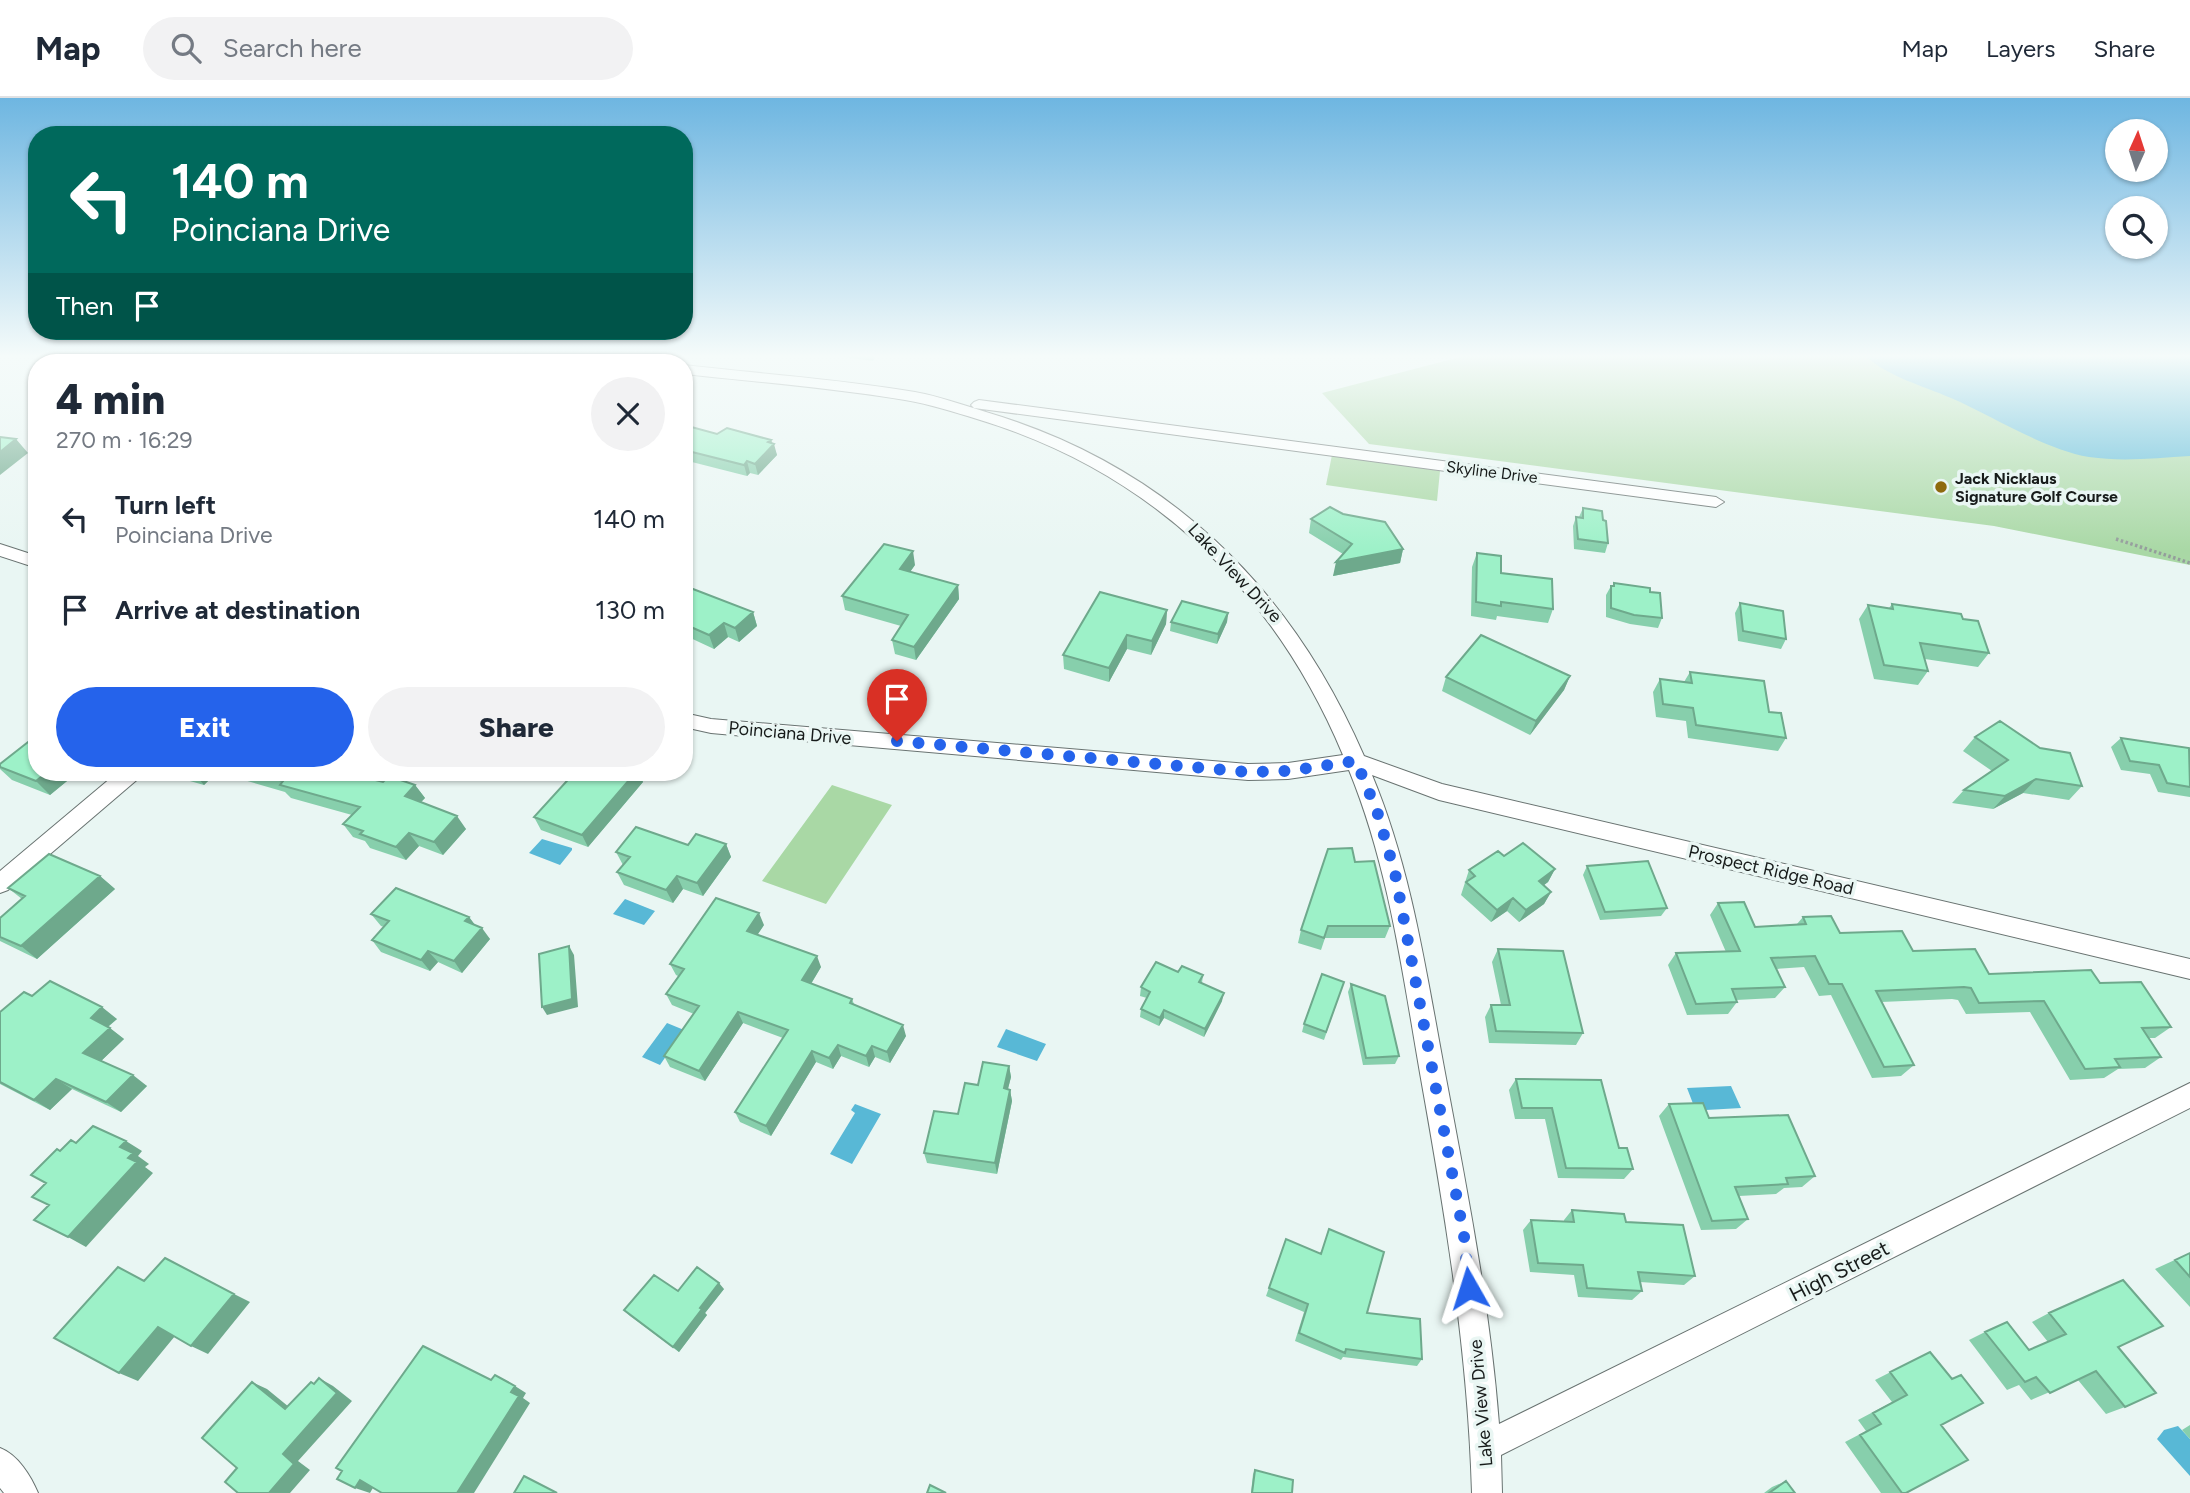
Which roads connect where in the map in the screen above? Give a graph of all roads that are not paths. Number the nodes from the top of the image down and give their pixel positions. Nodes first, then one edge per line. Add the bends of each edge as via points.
1 (1000, 421) edge
2 (1101, 421) edge
3 (1716, 502) dead end
4 (0, 550) edge
5 (28, 559) edge
6 (693, 722) edge
7 (1356, 761) junction
8 (121, 781) edge
9 (0, 884) edge
10 (2190, 969) edge
11 (2190, 1095) edge
12 (1487, 1446) junction
13 (0, 1463) edge
14 (23, 1493) edge
15 (1488, 1493) edge

1 - 7 street, Lake View Drive via 1041,436 1121,477 1180,515 1266,601 1297,643
2 - 3 street, Skyline Drive
4 - 5 street
6 - 7 street, Poinciana Drive via 1248,772
7 - 10 street, Prospect Ridge Road via 1439,792
7 - 12 street, Lake View Drive via 1377,811 1398,886 1464,1236
8 - 9 street
11 - 12 street, High Street
12 - 15 street, Lake View Drive
13 - 14 street

